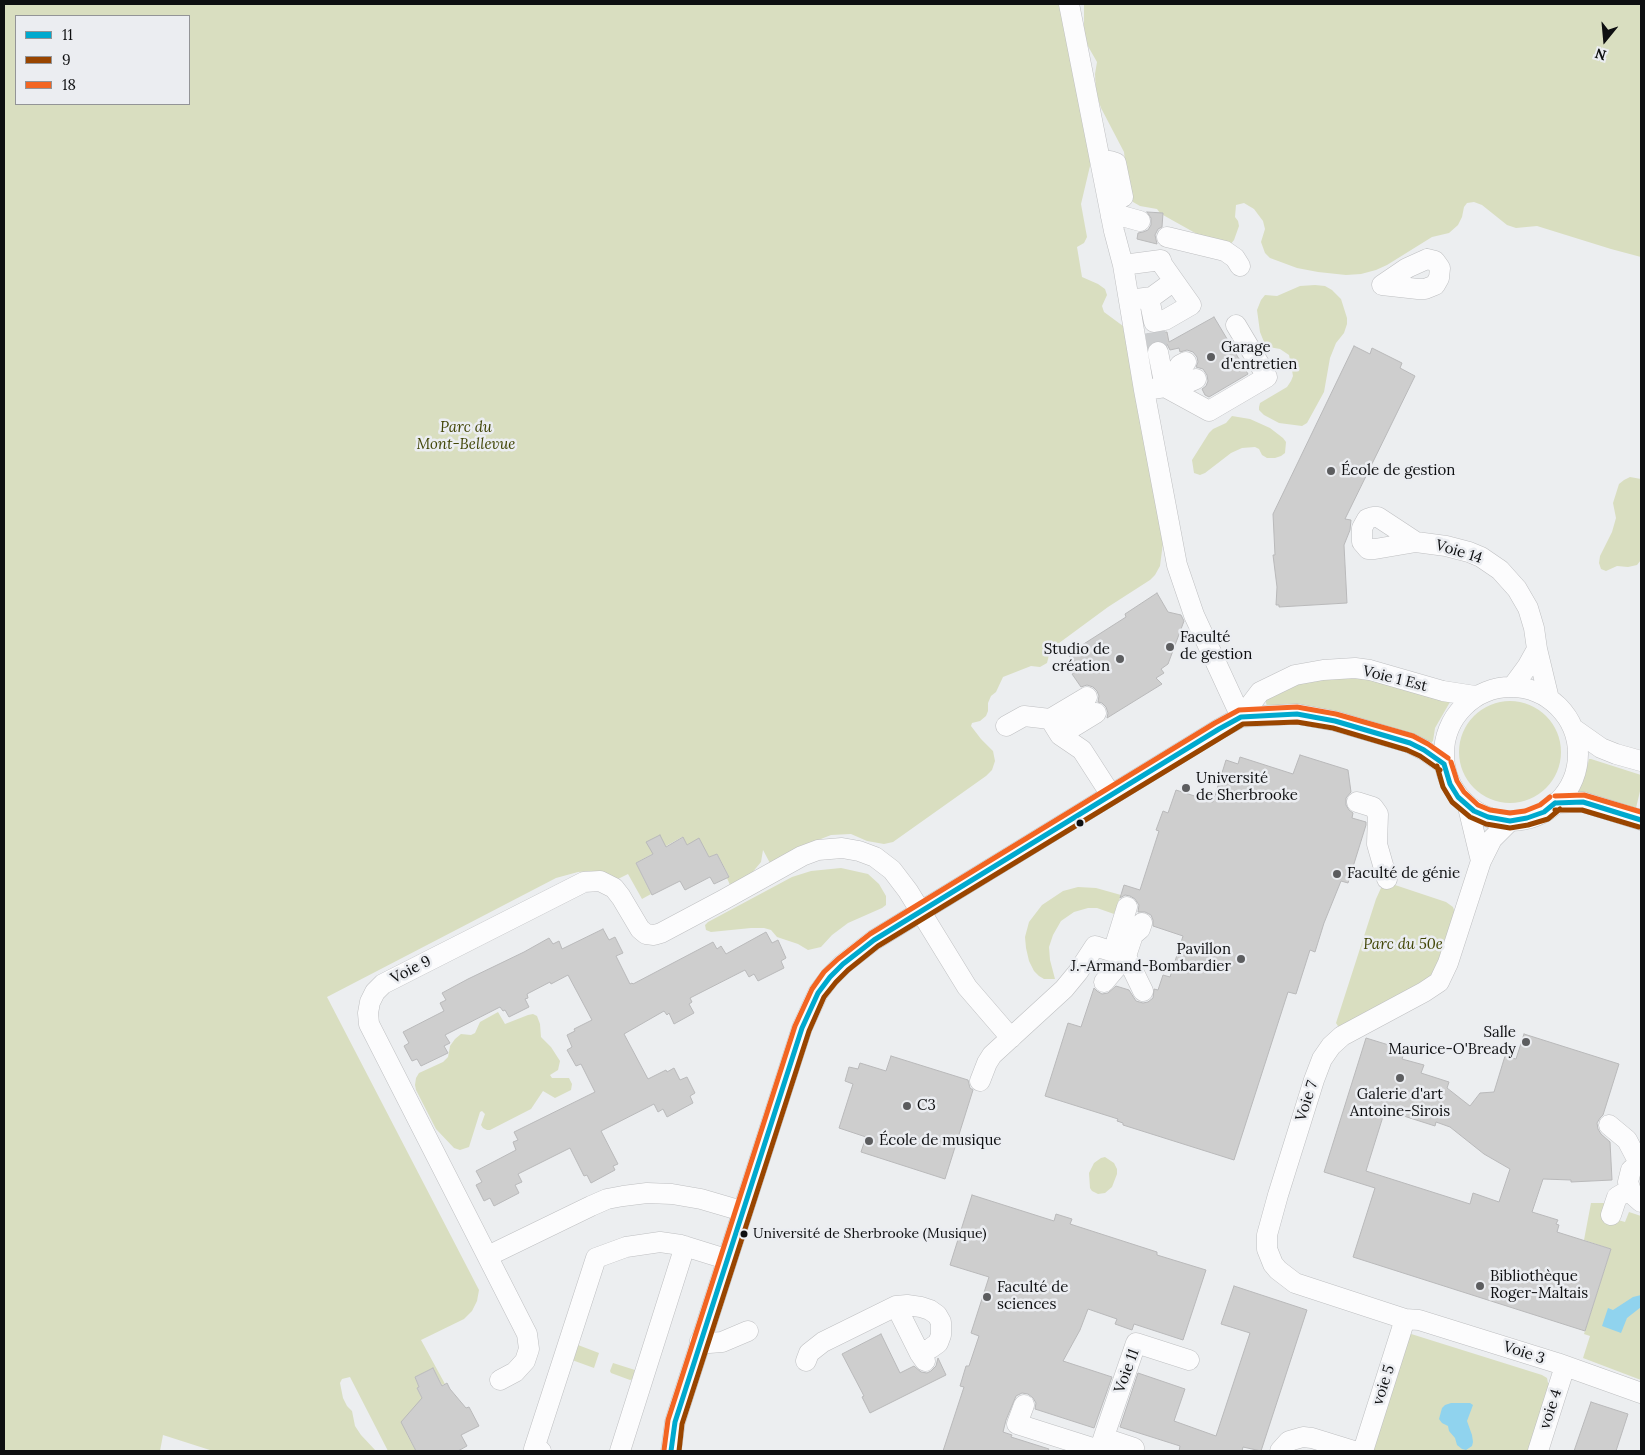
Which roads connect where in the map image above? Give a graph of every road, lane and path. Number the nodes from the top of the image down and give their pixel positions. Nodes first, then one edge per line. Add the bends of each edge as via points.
1 (1069, 4) edge
2 (1101, 161) junction
3 (1123, 197) dead end
4 (1112, 217) junction
5 (1140, 221) dead end
6 (1167, 237) dead end
7 (1123, 265) junction
8 (1240, 266) dead end
9 (1174, 281) junction
10 (1149, 298) junction
11 (1129, 300) junction
12 (1236, 325) dead end
13 (1158, 352) tunnel mouth
14 (1191, 370) dead end
15 (1165, 386) junction
16 (1144, 390) junction
17 (1416, 542) dead end
18 (1537, 649) junction
19 (1513, 686) junction
20 (1475, 696) junction
21 (1549, 699) junction
22 (1091, 705) dead end
23 (1241, 717) junction
24 (1006, 726) dead end
25 (1055, 727) junction
26 (1574, 729) junction
27 (1640, 755) edge
28 (1444, 764) junction
29 (1111, 795) junction
30 (1357, 802) dead end
31 (1555, 803) junction
32 (1468, 807) junction
33 (1641, 820) edge
34 (1510, 821) junction
35 (1481, 861) junction
36 (1387, 879) dead end
37 (1127, 907) dead end
38 (921, 913) junction
39 (1142, 923) dead end
40 (1120, 954) junction
41 (1104, 982) dead end
42 (1143, 990) dead end
43 (1011, 1038) junction
44 (980, 1081) dead end
45 (1609, 1124) dead end
46 (1640, 1162) edge
47 (1635, 1196) edge
48 (742, 1212) junction
49 (1611, 1215) dead end
50 (685, 1246) junction
51 (488, 1256) junction
52 (726, 1259) junction
53 (896, 1306) junction
54 (1405, 1319) junction
55 (748, 1331) dead end
56 (700, 1341) junction
57 (1190, 1360) dead end
58 (806, 1361) dead end
59 (1565, 1366) junction
60 (500, 1380) dead end
61 (1641, 1393) edge
62 (1024, 1405) dead end
63 (1062, 1445) edge
64 (1101, 1447) edge
65 (1134, 1448) dead end
66 (541, 1451) edge
67 (620, 1451) edge
68 (671, 1451) edge
69 (1280, 1451) edge
70 (1354, 1451) edge
71 (1362, 1451) edge
72 (1538, 1451) edge

1 - 2 lane
2 - 3 lane via 1116,163
2 - 4 lane
4 - 5 lane
4 - 7 lane
6 - 8 lane via 1225,251
7 - 9 lane via 1161,260
7 - 11 lane
9 - 10 lane
9 - 10 lane via 1191,305 1154,327
10 - 11 lane
11 - 16 lane
12 - 15 lane via 1267,377 1209,411
13 - 15 lane
14 - 15 lane via 1189,382
15 - 16 lane
16 - 23 lane via 1179,572 1194,615
17 - 18 lane, Voie 14 via 1470,552 1500,570 1517,588 1528,608
18 - 19 lane
18 - 21 lane, Voie 14
19 - 20 lane
19 - 21 lane via 1530,689
20 - 23 lane, Voie 1 Est via 1443,691 1370,670 1323,670 1295,675 1260,692
20 - 28 lane via 1460,708 1452,721 1445,741
21 - 26 lane
22 - 25 lane
23 - 28 lane via 1297,714 1335,721 1410,743
23 - 29 lane
24 - 25 lane via 1024,716
25 - 29 lane via 1082,750
26 - 27 lane via 1601,748
26 - 31 lane via 1578,746 1577,765 1569,786
28 - 32 lane via 1454,791
29 - 38 lane
30 - 36 lane via 1373,807 1378,814 1377,844
31 - 33 lane via 1583,802
31 - 34 lane via 1534,816
32 - 34 lane via 1488,817
32 - 35 lane
34 - 35 lane, Voie 7 via 1492,839
35 - 54 lane, Voie 7 via 1441,979 1433,987 1342,1036 1322,1059 1267,1235 1267,1249 1275,1267 1295,1283
37 - 40 lane
38 - 43 lane, Voie 9 via 971,992
38 - 48 lane via 874,940 852,957 834,972 818,993 802,1028
38 - 51 lane, Voie 9 via 902,882 885,863 859,851 834,848 802,856 661,933 650,934 640,929 614,888 589,880 378,988 372,996 368,1013 371,1029
39 - 40 lane
40 - 41 lane
40 - 42 lane
40 - 43 lane via 1095,946 1075,977
43 - 44 lane via 992,1055
45 - 46 lane via 1627,1140
46 - 47 lane via 1634,1166 1628,1182
47 - 49 lane via 1616,1197
48 - 51 lane via 677,1195 647,1193 618,1197 591,1206
48 - 52 lane
50 - 52 lane
50 - 66 lane via 664,1242 637,1244 595,1260 534,1449
50 - 67 lane
51 - 60 lane, Voie 9 via 523,1325 529,1344 529,1353 523,1364
52 - 56 lane
53 - 53 lane via 923,1357 940,1339 942,1326 939,1318 926,1308
53 - 58 lane via 823,1342
54 - 59 lane, Voie 3 via 1419,1320
54 - 71 lane, voie 5
55 - 56 lane via 727,1341
56 - 68 lane via 677,1416
57 - 64 lane, Voie 11 via 1136,1343
59 - 61 lane, Voie 3
59 - 72 lane, voie 4
62 - 63 lane via 1017,1424
63 - 64 lane
64 - 65 lane
69 - 70 lane via 1290,1441 1303,1437

